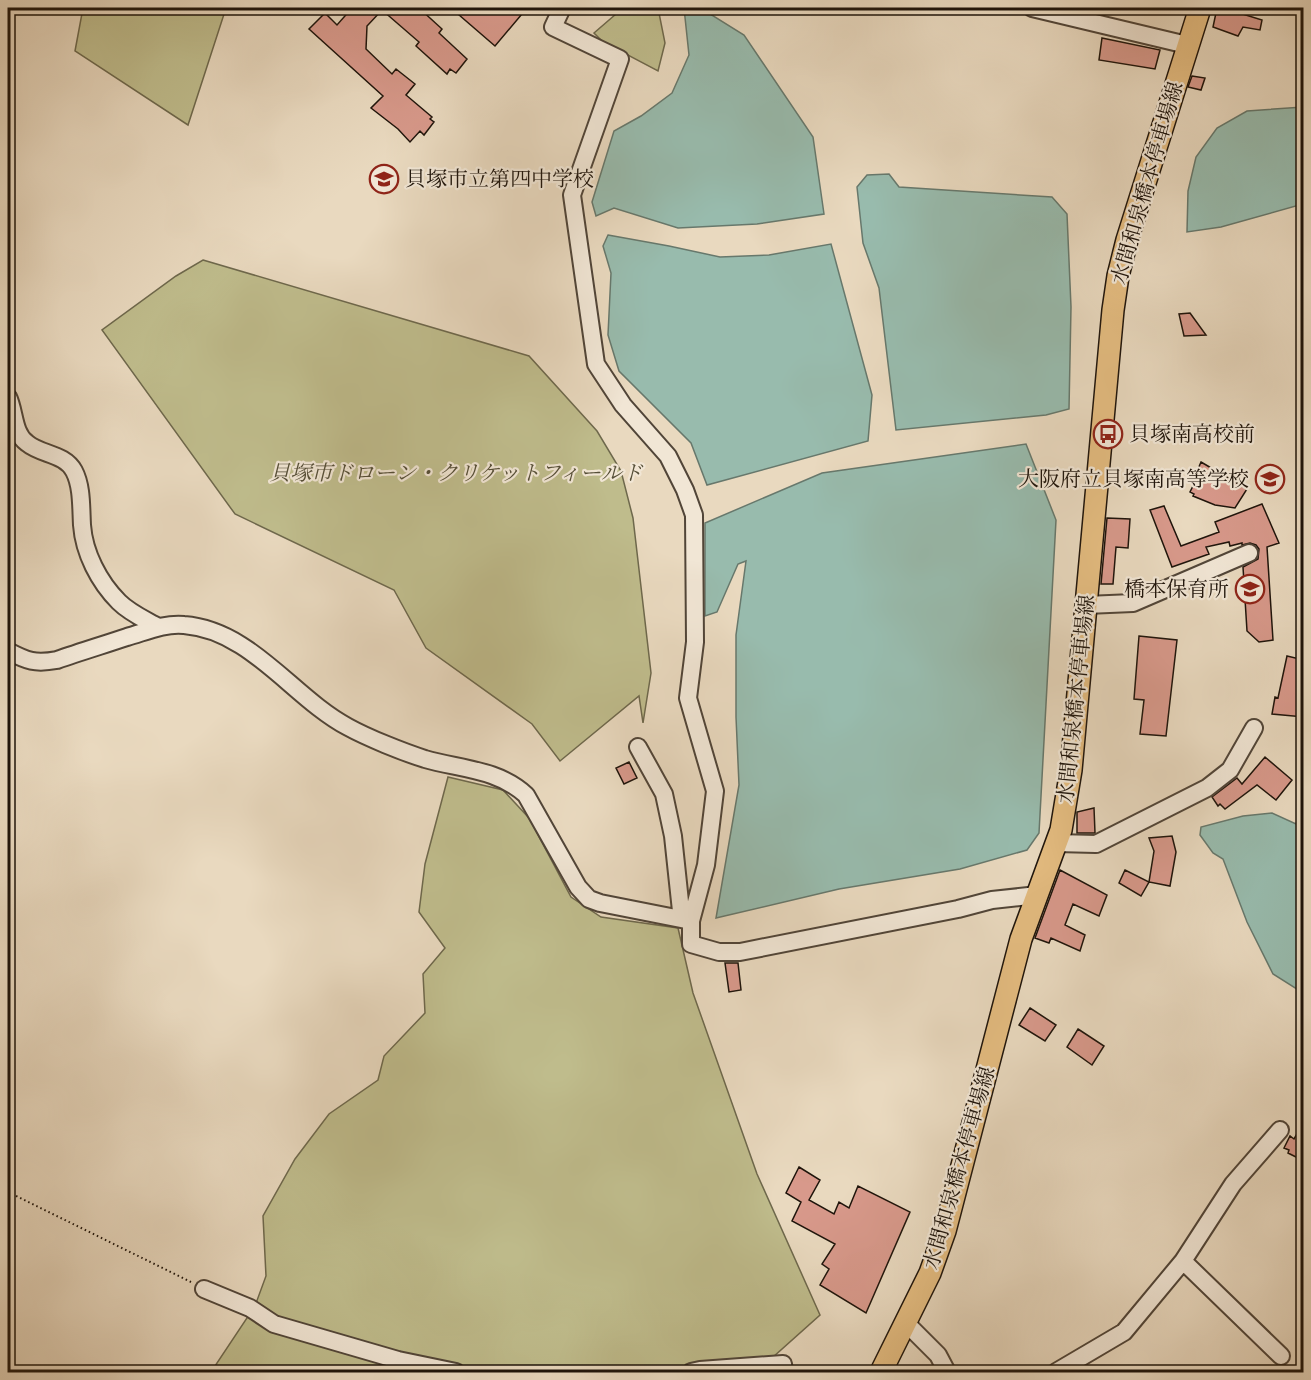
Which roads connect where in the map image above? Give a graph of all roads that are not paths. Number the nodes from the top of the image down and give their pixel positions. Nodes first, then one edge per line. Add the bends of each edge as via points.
1 (562, 8) edge
2 (1032, 8) edge
3 (1200, 8) edge
4 (1187, 45) junction
5 (8, 397) edge
6 (1249, 553) dead end
7 (1086, 605) junction
8 (158, 627) junction
9 (8, 651) edge
10 (1254, 728) dead end
11 (638, 747) dead end
12 (1056, 843) junction
13 (1038, 895) junction
14 (686, 916) junction
15 (1280, 1130) dead end
16 (1184, 1261) junction
17 (204, 1289) road end
18 (907, 1324) junction
19 (1281, 1356) dead end
20 (456, 1372) edge
21 (691, 1372) edge
22 (783, 1372) edge
23 (881, 1372) edge
24 (947, 1372) edge
25 (1056, 1372) edge

1 - 14 street via 553,27 620,59 572,195 596,364 623,405 668,456 694,516 695,642 688,698 715,791 706,865
2 - 4 street
3 - 4 main road, 水間和泉橋本停車場線
4 - 7 main road, 水間和泉橋本停車場線 via 1118,276
5 - 8 street via 19,434 26,443 63,459 72,468 78,480 85,543 102,581 120,603
6 - 7 street via 1133,603
7 - 12 main road, 水間和泉橋本停車場線 via 1068,794
8 - 9 street via 42,663 27,661
8 - 14 street via 184,625 233,640 351,729 424,759 490,774 514,784 526,795 578,887 589,899
10 - 12 street via 1230,770 1207,788 1096,844
11 - 14 street via 664,794
12 - 13 main road, 水間和泉橋本停車場線
13 - 14 street via 992,900 740,952 719,952 691,944
13 - 18 main road, 水間和泉橋本停車場線 via 1021,939 945,1231
15 - 16 street via 1233,1184
16 - 19 street
16 - 25 street via 1124,1332
17 - 20 street via 250,1308 274,1324
18 - 23 main road, 水間和泉橋本停車場線
18 - 24 street via 938,1355
21 - 22 street via 783,1364

